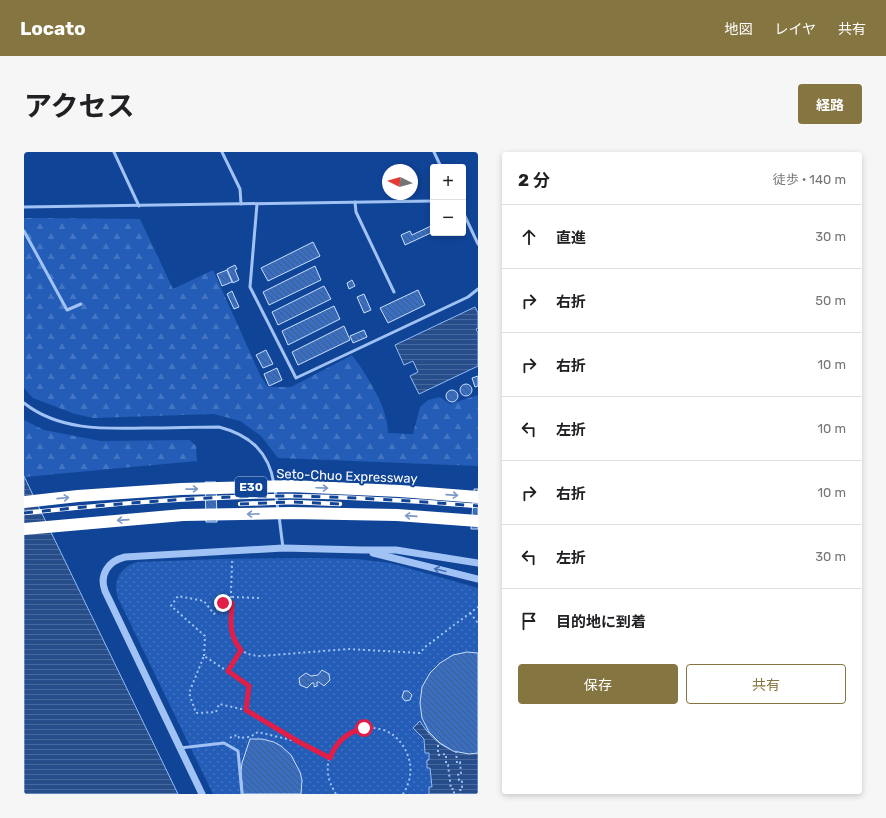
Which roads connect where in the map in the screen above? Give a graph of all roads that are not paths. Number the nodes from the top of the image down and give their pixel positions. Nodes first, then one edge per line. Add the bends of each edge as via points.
1 (114, 152) edge
2 (222, 152) edge
3 (434, 152) edge
4 (440, 164) edge
5 (430, 201) edge
6 (356, 202) junction
7 (241, 204) junction
8 (257, 204) junction
9 (139, 206) junction
10 (24, 207) edge
11 (466, 218) edge
12 (24, 231) edge
13 (478, 244) edge
14 (478, 289) edge
15 (394, 292) dead end
16 (81, 304) dead end
17 (24, 404) edge
18 (478, 497) edge
19 (24, 502) edge
20 (478, 521) edge
21 (24, 529) edge
22 (283, 548) junction
23 (363, 550) junction
24 (478, 563) edge
25 (478, 579) edge
26 (180, 748) junction
27 (202, 794) edge
28 (242, 794) edge

1 - 9 lane
2 - 7 lane via 240,189
3 - 4 lane
5 - 6 lane
6 - 8 lane
6 - 15 lane via 356,212
7 - 8 lane
7 - 9 lane
8 - 14 lane via 250,287 296,378 468,297
9 - 10 lane
11 - 13 lane
12 - 16 lane via 67,310
17 - 22 lane via 44,416 84,427 219,427 246,437 268,461 272,472
19 -> 18 highway, Seto-Chuo Expressway / E30, bridge via 181,489 290,486
20 -> 21 highway, E30, bridge via 398,515 291,513 182,515
22 - 23 street
22 - 26 street via 125,557 113,562 105,571 105,592
23 - 24 street via 396,550
25 -> 23 street
26 - 27 street
26 - 28 lane via 224,743 238,751

